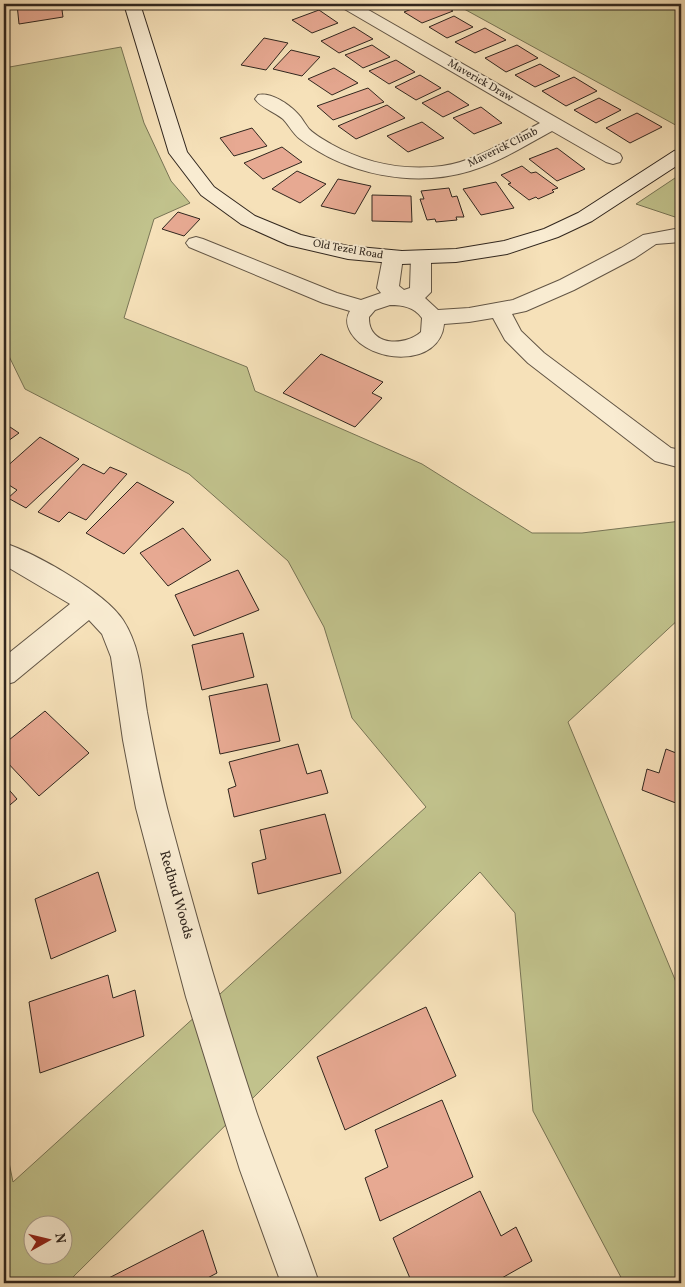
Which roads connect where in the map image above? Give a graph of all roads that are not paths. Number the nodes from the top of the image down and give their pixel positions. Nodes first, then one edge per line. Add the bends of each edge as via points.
1 (132, 4) edge
2 (347, 4) edge
3 (264, 98) dead end
4 (553, 123) junction
5 (681, 155) edge
6 (613, 158) dead end
7 (681, 236) edge
8 (196, 243) dead end
9 (393, 257) junction
10 (422, 258) junction
11 (400, 298) junction
12 (364, 308) junction
13 (499, 309) junction
14 (432, 317) junction
15 (681, 459) edge
16 (4, 553) edge
17 (89, 604) junction
18 (4, 673) edge
19 (300, 1283) edge

1 - 9 street, Old Tezel Road via 178,153 196,181 209,194 243,217 287,236 338,250
2 - 4 street, Maverick Draw
3 - 4 street, Maverick Climb via 290,116 305,135 330,151 380,168 407,172 463,167
4 - 6 street, Maverick Draw
5 - 10 street, Old Tezel Road via 551,234 477,253
7 - 13 street via 650,239 567,285 518,306
8 - 12 street via 330,298
9 - 10 street, Old Tezel Road
9 - 11 street via 388,288
10 - 11 street via 420,292
11 - 12 street via 376,300
11 - 14 street via 413,300
12 - 14 street via 357,320 362,336 376,345 394,350 420,345 434,330
13 - 14 street
13 - 15 street via 512,335 536,358 664,455
16 - 17 street, Redbud Woods
17 - 18 street
17 - 19 street, Redbud Woods via 112,626 126,658 132,712 155,820 203,994 266,1197

